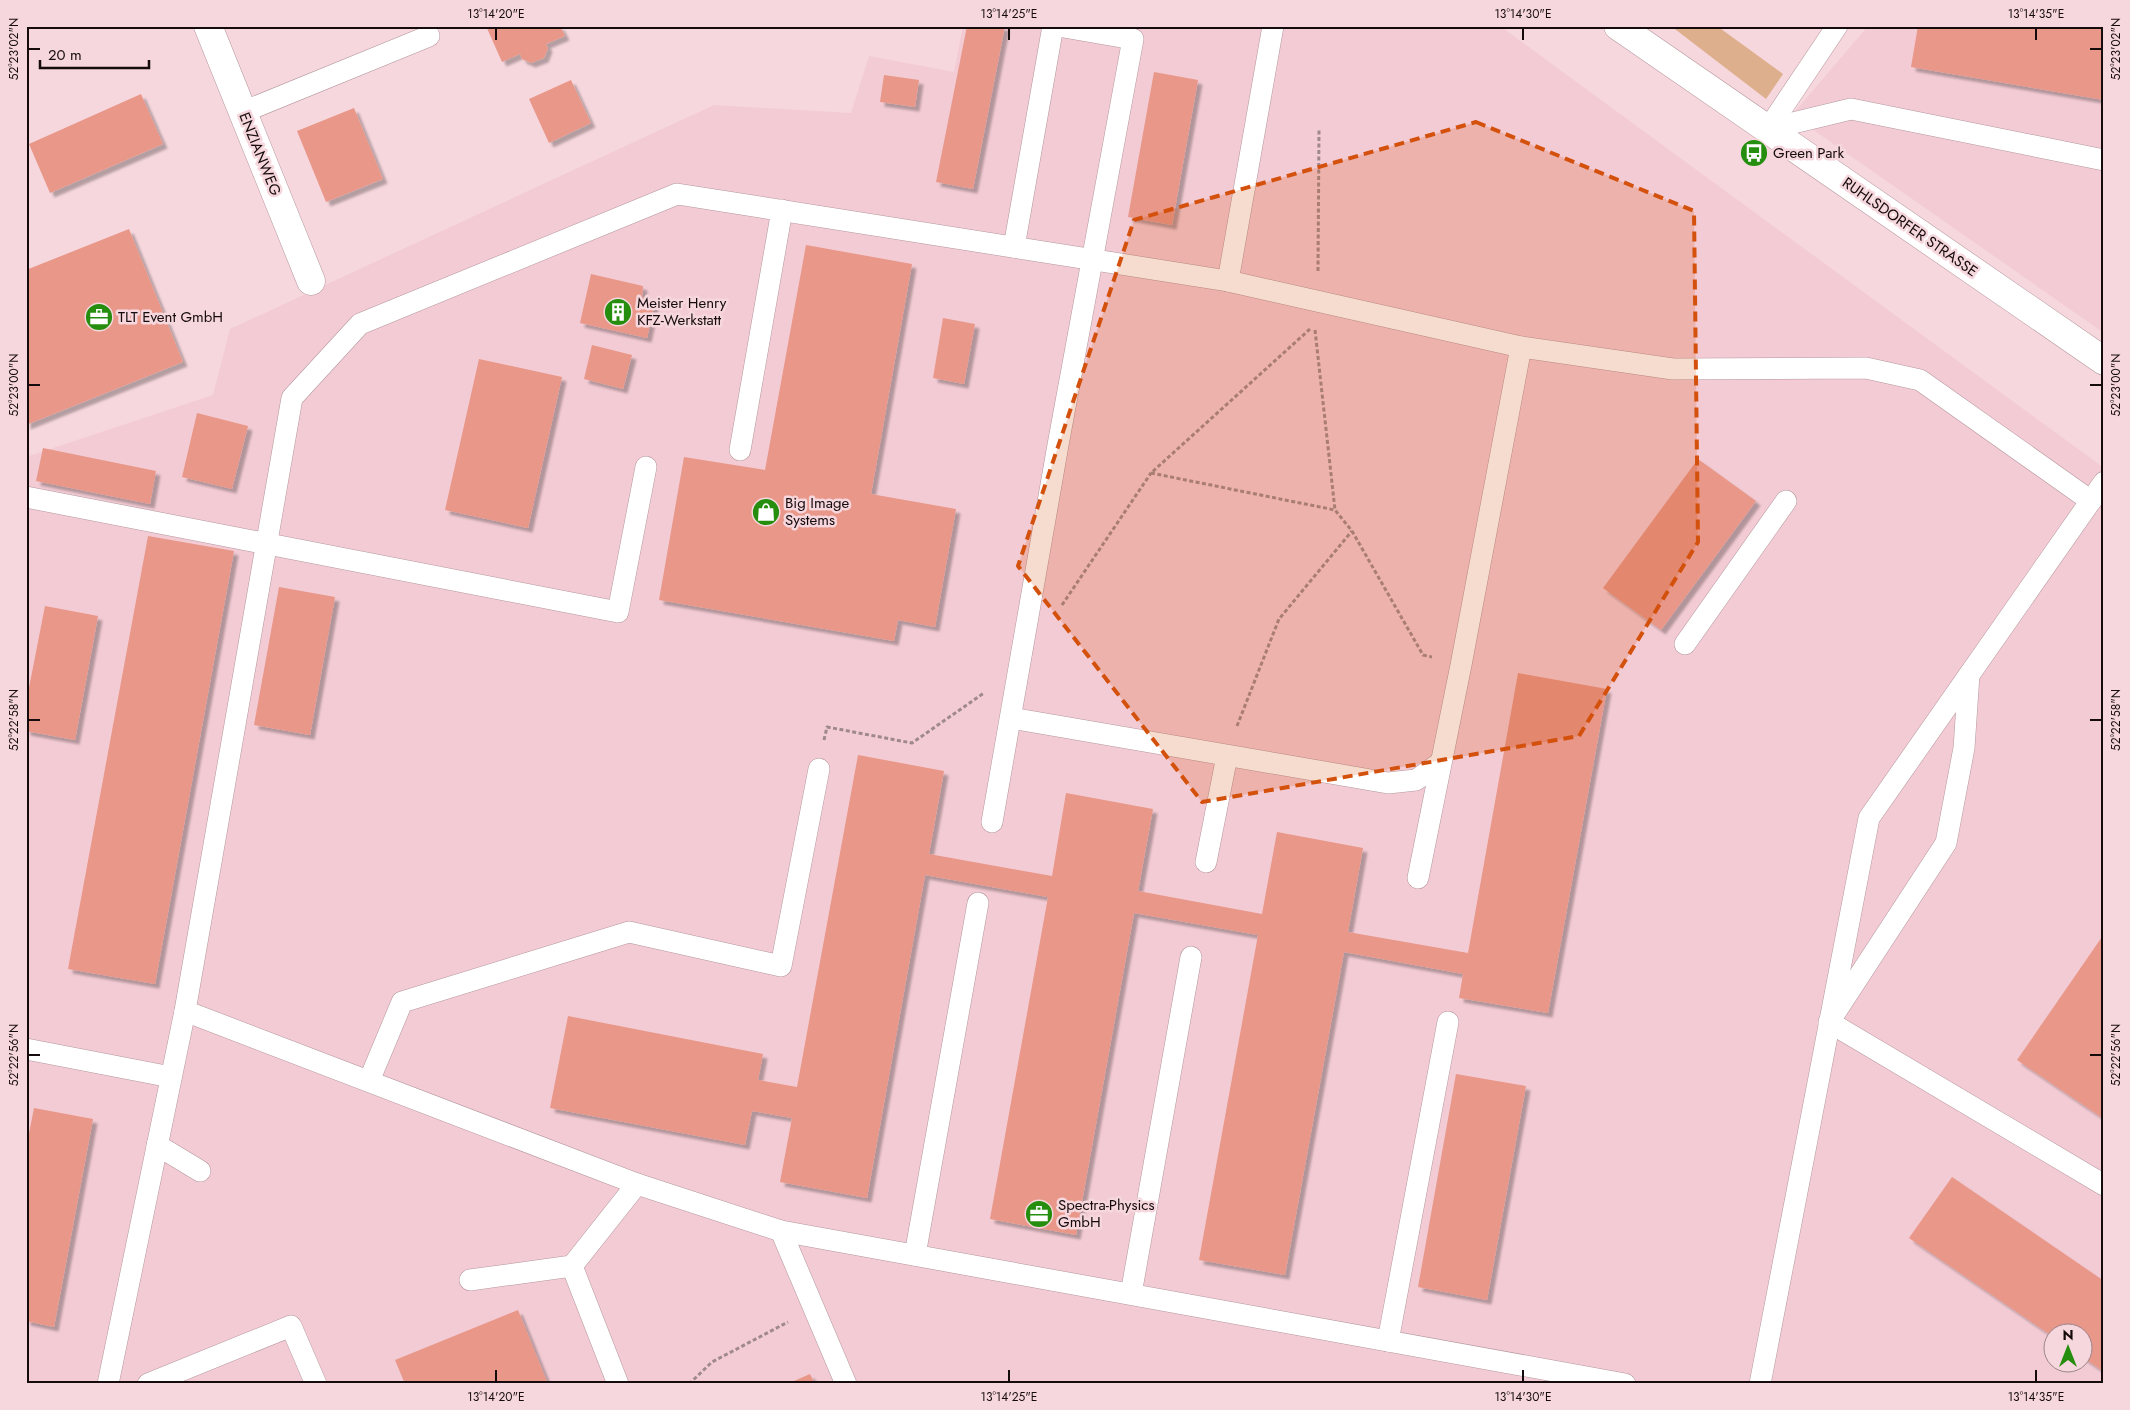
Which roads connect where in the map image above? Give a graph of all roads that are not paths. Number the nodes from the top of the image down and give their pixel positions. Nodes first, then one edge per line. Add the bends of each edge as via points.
1 (208, 26) edge
2 (1053, 26) edge
3 (1058, 26) edge
4 (1273, 26) edge
5 (1618, 26) edge
6 (1837, 26) edge
7 (429, 36) dead end
8 (243, 112) junction
9 (1768, 129) junction
10 (2104, 160) edge
11 (782, 210) junction
12 (1014, 247) junction
13 (1093, 260) junction
14 (311, 281) dead end
15 (1228, 281) junction
16 (1521, 347) junction
17 (2104, 361) edge
18 (740, 450) dead end
19 (646, 468) dead end
20 (2104, 482) edge
21 (26, 497) edge
22 (1786, 501) dead end
23 (2091, 501) junction
24 (266, 544) junction
25 (1685, 644) dead end
26 (1969, 674) junction
27 (1011, 718) junction
28 (1227, 756) junction
29 (1440, 763) junction
30 (819, 769) dead end
31 (992, 822) dead end
32 (1206, 862) dead end
33 (1418, 878) dead end
34 (978, 903) dead end
35 (1191, 956) dead end
36 (184, 1011) junction
37 (1448, 1022) dead end
38 (1829, 1022) junction
39 (26, 1049) edge
40 (171, 1077) junction
41 (369, 1081) junction
42 (157, 1145) junction
43 (200, 1172) dead end
44 (638, 1184) junction
45 (2104, 1185) edge
46 (781, 1231) junction
47 (915, 1255) junction
48 (572, 1266) junction
49 (470, 1280) dead end
50 (1131, 1294) junction
51 (1388, 1340) junction
52 (108, 1384) edge
53 (148, 1384) edge
54 (316, 1384) edge
55 (618, 1384) edge
56 (846, 1384) edge
57 (1625, 1384) edge
58 (1760, 1384) edge

1 - 8 street, ENZIANWEG
2 - 12 lane
3 - 13 lane via 1133,39
4 - 15 lane
5 - 9 street, RUHLSDORFER STRASSE
6 - 9 lane
7 - 8 lane
8 - 14 street, ENZIANWEG
9 - 10 lane via 1851,109
9 - 17 street, RUHLSDORFER STRASSE
11 - 12 lane
11 - 18 lane
11 - 24 lane via 677,194 360,324 292,398
12 - 13 lane
13 - 15 lane
13 - 27 lane
15 - 16 lane
16 - 23 lane via 1673,369 1866,368 1920,380
16 - 29 lane
19 - 24 lane via 618,612
20 - 23 lane
21 - 24 lane
22 - 25 lane
23 - 26 lane
24 - 36 lane
26 - 38 lane via 1869,818
26 - 38 lane via 1964,748 1946,843
27 - 28 lane
27 - 31 lane
28 - 29 lane via 1388,783 1416,780
28 - 32 lane
29 - 33 lane
30 - 41 lane via 781,966 629,932 402,1002
34 - 47 lane
35 - 50 lane
36 - 40 lane
36 - 41 lane
37 - 51 lane
38 - 45 lane
38 - 58 lane
39 - 40 lane
40 - 42 lane
41 - 44 lane
42 - 43 lane
42 - 52 lane
44 - 46 lane
44 - 48 lane
46 - 47 lane
46 - 56 lane
47 - 50 lane
48 - 49 lane
48 - 55 lane
50 - 51 lane
51 - 57 lane
53 - 54 lane via 291,1326

